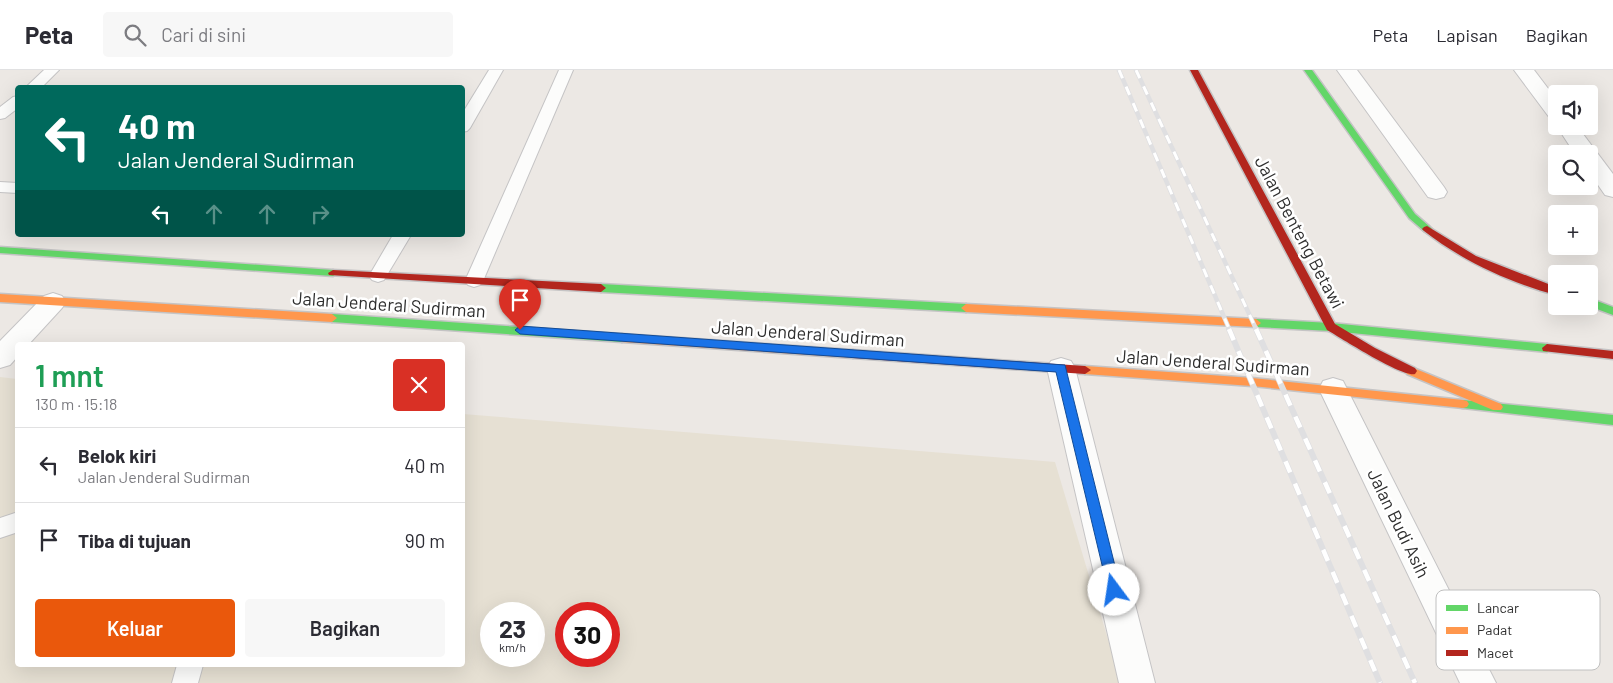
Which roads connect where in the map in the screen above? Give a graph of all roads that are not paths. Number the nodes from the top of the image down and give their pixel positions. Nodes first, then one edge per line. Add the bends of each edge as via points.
1 (52, 70) edge
2 (496, 70) edge
3 (566, 70) edge
4 (1194, 70) edge
5 (1308, 70) edge
6 (1347, 70) edge
7 (1524, 70) edge
8 (35, 85) edge
9 (15, 102) edge
10 (1548, 102) edge
11 (467, 113) edge
12 (0, 115) edge
13 (1598, 169) edge
14 (0, 187) edge
15 (15, 188) edge
16 (1613, 190) edge
17 (1436, 192) dead end
18 (401, 237) edge
19 (0, 250) edge
20 (378, 276) junction
21 (474, 281) junction
22 (1548, 288) edge
23 (0, 298) edge
24 (53, 302) junction
25 (1598, 305) edge
26 (1613, 310) edge
27 (1331, 327) junction
28 (15, 342) edge
29 (15, 342) edge
30 (1613, 355) edge
31 (0, 358) edge
32 (1061, 368) junction
33 (1333, 389) junction
34 (1497, 407) junction
35 (1613, 420) edge
36 (15, 523) edge
37 (0, 528) edge
38 (1436, 598) edge
39 (189, 667) edge
40 (1472, 670) edge
41 (185, 683) edge
42 (1137, 683) edge
43 (1478, 683) edge

1 - 8 lane
2 - 11 lane
3 - 21 lane
4 - 27 main road, Jalan Benteng Betawi
5 - 22 main road via 1412,216 1466,255
6 - 17 street
7 - 10 street
9 - 12 lane
13 - 16 street
14 - 15 lane
18 - 20 lane
19 - 20 main road, Jalan Jenderal Sudirman
20 - 21 main road, Jalan Jenderal Sudirman
21 - 27 main road, Jalan Jenderal Sudirman
23 - 24 main road, Jalan Jenderal Sudirman
24 - 28 street
24 - 32 main road, Jalan Jenderal Sudirman
25 - 26 main road
27 - 30 main road, Jalan Jenderal Sudirman
27 - 34 main road, Jalan Benteng Betawi via 1363,348 1418,376
29 - 31 street
32 - 33 main road, Jalan Jenderal Sudirman
32 - 42 street
33 - 34 main road, Jalan Jenderal Sudirman
33 - 38 street, Jalan Budi Asih
34 - 35 main road, Jalan Jenderal Sudirman
36 - 37 lane
39 - 41 lane
40 - 43 street, Jalan Budi Asih

